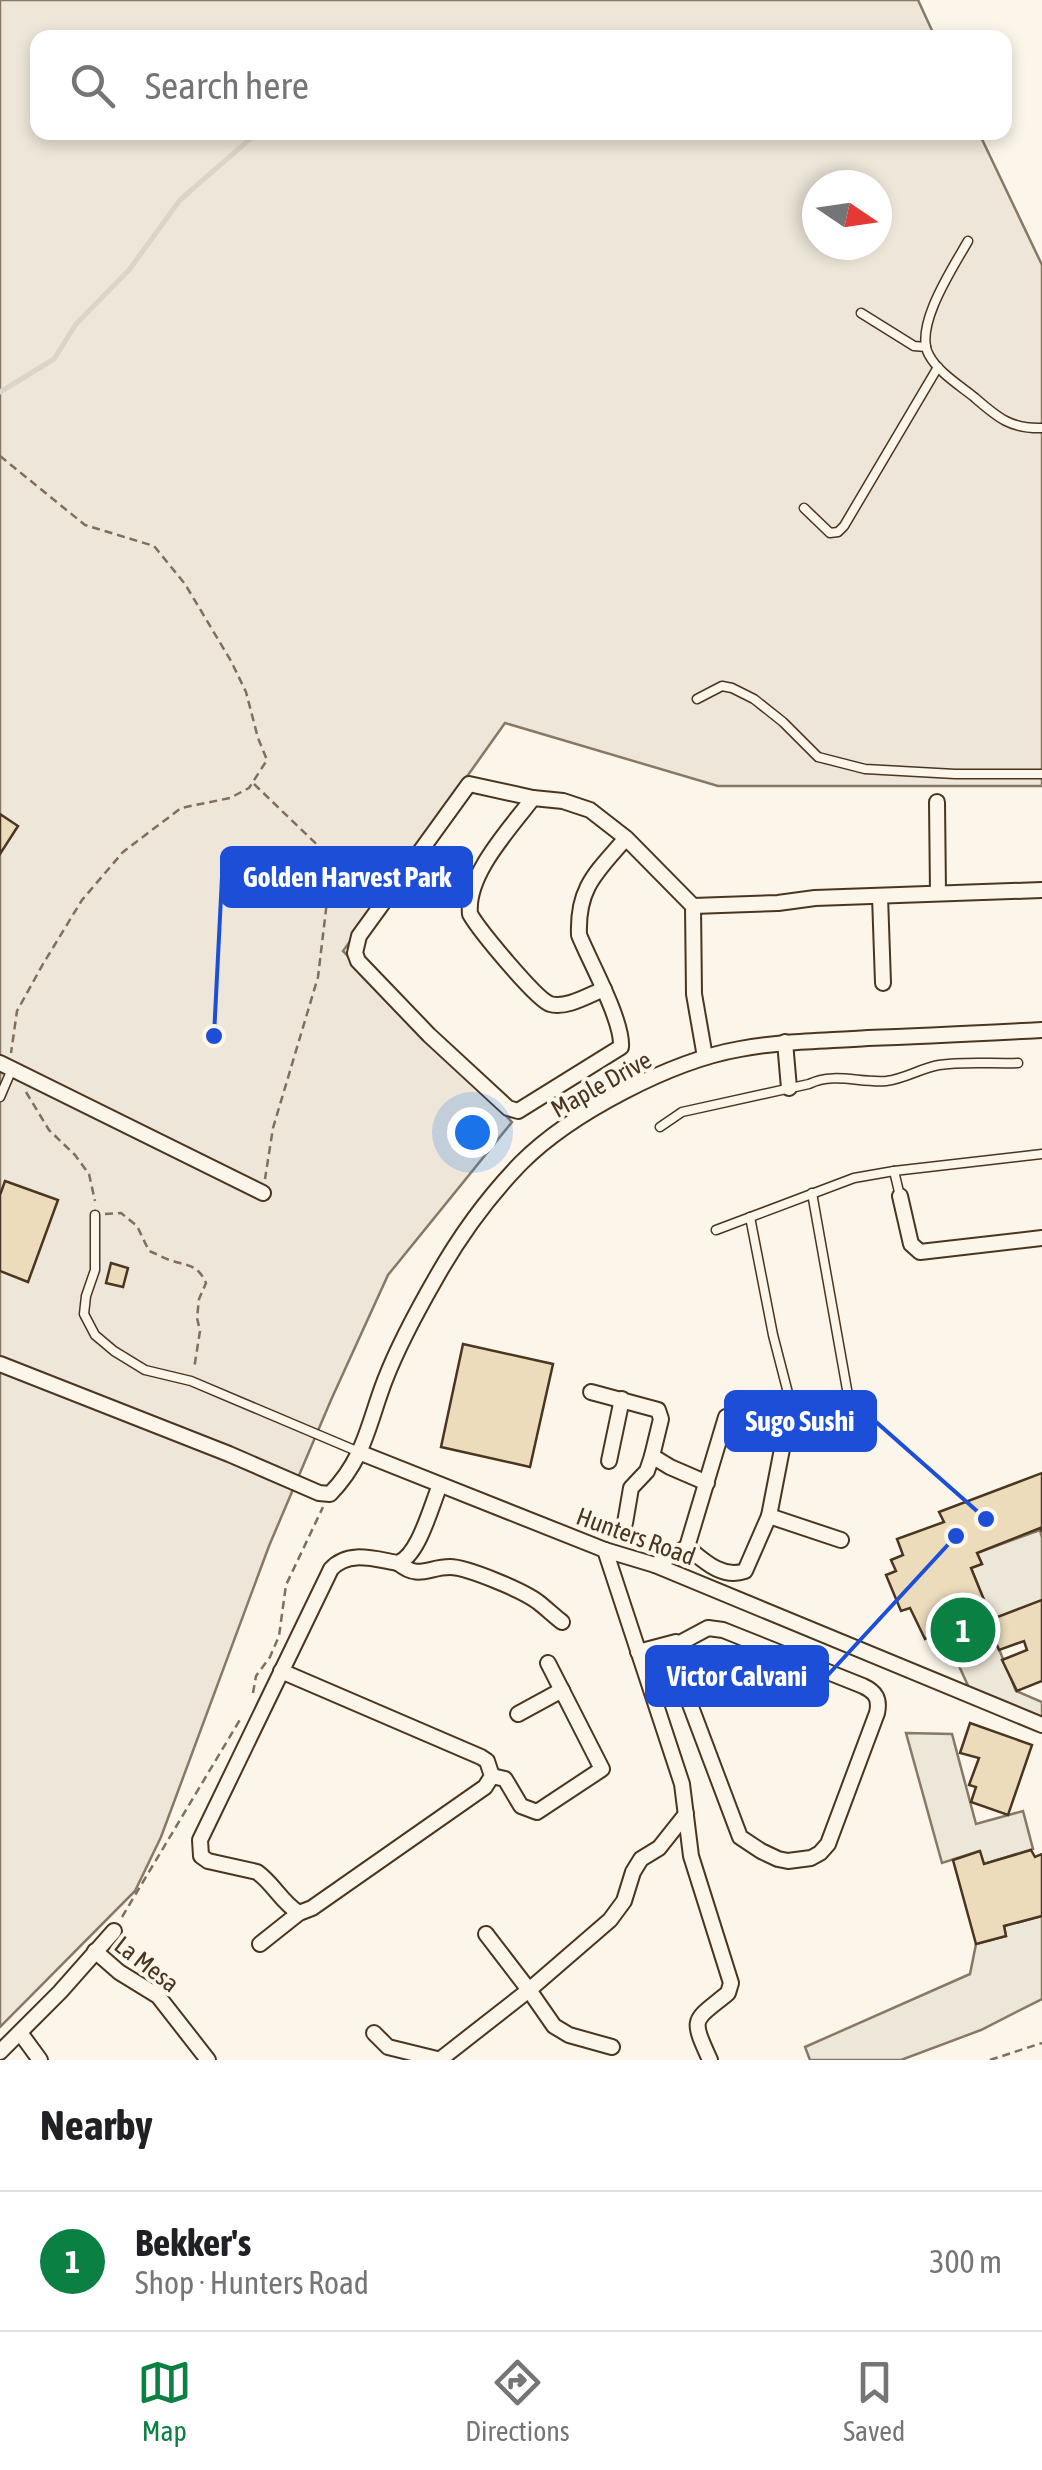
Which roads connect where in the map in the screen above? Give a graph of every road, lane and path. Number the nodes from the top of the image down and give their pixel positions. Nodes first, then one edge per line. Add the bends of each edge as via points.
1 (968, 240) dead end
2 (860, 313) dead end
3 (926, 347) junction
4 (938, 366) junction
5 (1042, 428) edge
6 (0, 456) edge
7 (804, 508) dead end
8 (697, 700) dead end
9 (1042, 774) edge
10 (252, 783) junction
11 (533, 798) junction
12 (936, 802) dead end
13 (626, 838) junction
14 (1042, 890) edge
15 (938, 893) junction
16 (880, 896) junction
17 (693, 906) junction
18 (883, 983) dead end
19 (604, 989) junction
20 (1042, 1030) edge
21 (785, 1042) junction
22 (704, 1057) junction
23 (1018, 1063) dead end
24 (6, 1066) edge
25 (789, 1088) junction
26 (0, 1097) edge
27 (660, 1126) dead end
28 (1042, 1154) edge
29 (894, 1171) junction
30 (263, 1193) joint
31 (812, 1193) junction
32 (900, 1196) joint
33 (95, 1215) junction
34 (750, 1217) junction
35 (716, 1230) dead end
36 (1042, 1238) edge
37 (0, 1364) edge
38 (192, 1380) junction
39 (591, 1392) dead end
40 (622, 1400) junction
41 (726, 1417) dead end
42 (782, 1450) dead end
43 (361, 1453) junction
44 (652, 1456) junction
45 (609, 1461) dead end
46 (706, 1482) junction
47 (440, 1485) junction
48 (330, 1494) junction
49 (770, 1516) junction
50 (626, 1523) dead end
51 (842, 1540) dead end
52 (687, 1547) junction
53 (606, 1550) junction
54 (398, 1563) junction
55 (655, 1565) junction
56 (562, 1622) dead end
57 (680, 1643) junction
58 (638, 1652) junction
59 (548, 1662) dead end
60 (281, 1672) junction
61 (562, 1690) junction
62 (252, 1701) dead end
63 (518, 1714) dead end
64 (242, 1717) dead end
65 (1042, 1725) edge
66 (492, 1776) junction
67 (686, 1814) junction
68 (299, 1913) junction
69 (114, 1931) joint
70 (486, 1934) dead end
71 (260, 1944) dead end
72 (95, 1951) junction
73 (529, 1990) junction
74 (374, 2033) dead end
75 (20, 2034) junction
76 (1042, 2043) edge
77 (612, 2047) dead end
78 (0, 2052) edge
79 (441, 2059) edge
80 (40, 2060) edge
81 (208, 2060) edge
82 (710, 2060) edge
83 (990, 2060) edge

1 - 3 lane via 931,308
2 - 3 lane
3 - 4 lane
4 - 5 lane via 1011,425
4 - 7 lane via 844,526 830,533
6 - 10 path via 85,525 154,546 185,584 246,692 268,760
8 - 9 lane via 722,686 732,688 783,722 818,757 865,769
10 - 24 path via 230,798 181,808 123,852 82,900 42,964 18,1012
10 - 30 path via 332,860 318,977 272,1128
11 - 13 street via 580,805
11 - 19 street via 481,869 470,914 549,1004
11 - 19 street via 476,784 465,788 359,936 355,953 429,1035 513,1111 621,1047
12 - 15 street
13 - 17 street
13 - 19 street via 588,884 579,916 579,936
14 - 15 street
15 - 16 street
16 - 17 street
16 - 18 street
17 - 22 street via 694,994
20 - 21 street, Maple Drive
21 - 22 street, Maple Drive
21 - 25 street
22 - 43 street, Maple Drive via 597,1107 523,1162 485,1205 410,1324
23 - 25 lane via 938,1065 888,1080 834,1076
24 - 26 lane
24 - 30 street
24 - 33 path via 89,1174
25 - 27 lane via 682,1112
28 - 29 lane
29 - 31 lane
29 - 32 lane
31 - 34 lane
31 - 34 lane via 850,1412 834,1433 818,1427 788,1393
32 - 36 street via 911,1244 920,1252
33 - 38 lane via 95,1270 84,1314 95,1334 145,1370
33 - 38 path via 121,1213 150,1251 201,1272 206,1283
34 - 35 lane
37 - 48 street
38 - 43 lane
39 - 40 street
40 - 44 street via 661,1414
40 - 45 street
41 - 46 street
42 - 49 street
43 - 47 street, Hunters Road
43 - 48 street
44 - 46 street
44 - 50 street via 630,1488
46 - 52 street
47 - 53 street, Hunters Road
47 - 54 street via 415,1548
48 - 62 path via 286,1585 280,1636 256,1676
49 - 51 street
49 - 52 street via 742,1574 711,1567
52 - 55 street
53 - 55 street, Hunters Road
53 - 58 street
54 - 56 street via 422,1573 450,1567 482,1576 535,1599
54 - 60 street via 338,1561
55 - 65 street, Hunters Road
57 - 57 street via 690,1656 688,1699 740,1837 778,1859 800,1861 820,1853 877,1713 873,1690 723,1630 708,1628
57 - 58 street
58 - 67 street
59 - 61 street
60 - 66 street via 481,1757
60 - 68 street via 199,1848 208,1861 264,1876
61 - 63 street
61 - 66 street via 602,1769 537,1812 521,1806 504,1780
64 - 69 path
66 - 68 street
67 - 73 street via 641,1859 618,1911
67 - 82 street via 691,1856 731,1983 697,2025
68 - 71 street
69 - 72 street
70 - 73 street
72 - 75 street
72 - 81 street, La Mesa via 158,1996
73 - 77 street via 554,2026
73 - 79 street
74 - 79 street via 388,2047
75 - 78 street
75 - 80 street
76 - 83 path

